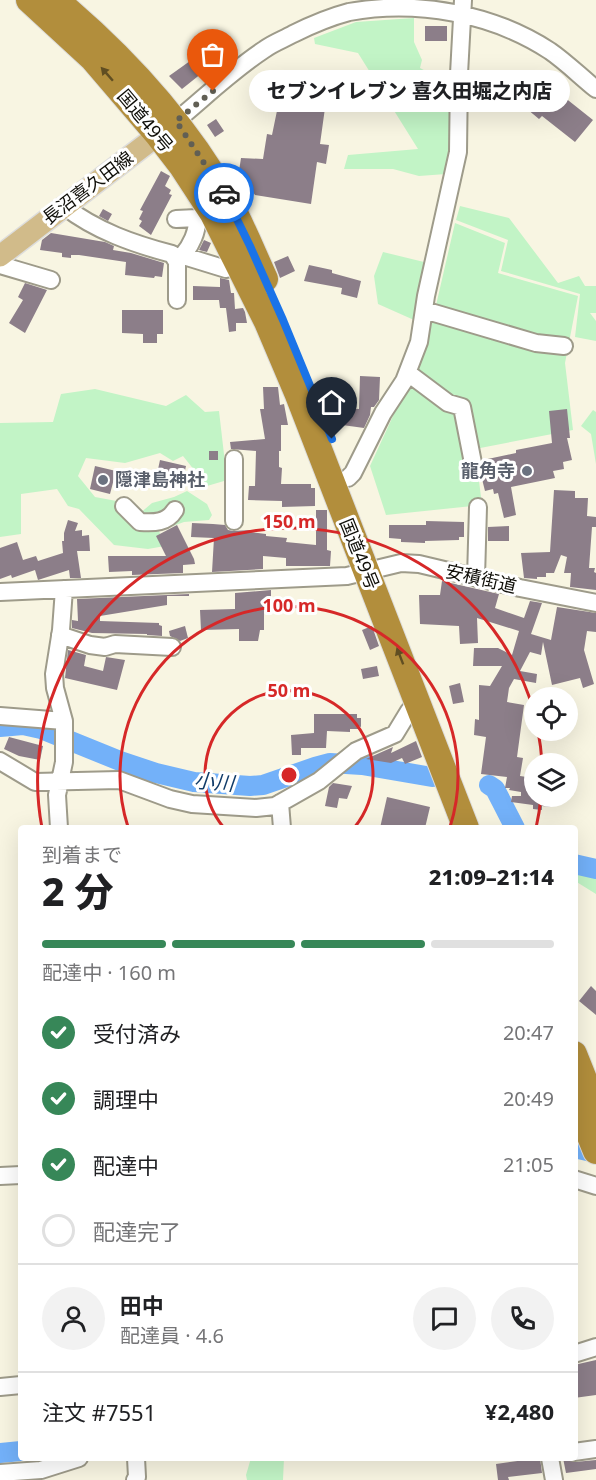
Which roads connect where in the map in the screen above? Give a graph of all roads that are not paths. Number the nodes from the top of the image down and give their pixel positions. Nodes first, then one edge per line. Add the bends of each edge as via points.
1 (29, 0) edge
2 (56, 0) edge
3 (463, 6) edge
4 (596, 89) edge
5 (167, 128) junction
6 (64, 206) junction
7 (204, 214) junction
8 (176, 219) dead end
9 (0, 256) edge
10 (179, 258) junction
11 (0, 266) edge
12 (240, 266) junction
13 (51, 280) dead end
14 (177, 300) dead end
15 (424, 310) junction
16 (564, 346) dead end
17 (408, 373) junction
18 (234, 459) dead end
19 (473, 463) dead end
20 (348, 478) junction
21 (124, 506) dead end
22 (478, 507) dead end
23 (175, 510) dead end
24 (234, 521) dead end
25 (375, 569) junction
26 (476, 578) junction
27 (64, 589) junction
28 (0, 592) edge
29 (596, 603) edge
30 (60, 635) junction
31 (172, 647) dead end
32 (418, 702) junction
33 (0, 716) edge
34 (63, 733) junction
35 (0, 761) edge
36 (59, 783) junction
37 (280, 803) junction
38 (59, 825) edge
39 (282, 825) edge
40 (465, 825) edge
41 (483, 825) edge
42 (578, 1065) edge
43 (586, 1088) edge
44 (593, 1130) edge
45 (18, 1175) edge
46 (0, 1176) edge
47 (578, 1180) edge
48 (596, 1186) edge
49 (596, 1347) edge
50 (578, 1353) edge
51 (18, 1385) edge
52 (0, 1387) edge
53 (596, 1449) edge
54 (578, 1451) edge
55 (70, 1461) edge
56 (136, 1461) edge
57 (551, 1461) edge
58 (0, 1473) edge
59 (135, 1480) edge
60 (554, 1480) edge

5 -> 1 highway, 国道49号
2 - 5 highway, 国道49号 via 111,52
3 - 4 street via 551,52
3 - 5 street via 363,9 306,28 266,48
3 - 15 street via 458,152
5 - 6 main road, 長沼喜久田線
5 - 7 highway, 国道49号
5 - 20 highway, 国道49号 via 224,194 250,246
6 - 9 main road, 長沼喜久田線
6 - 10 street via 131,243
7 - 8 street
7 - 10 street via 188,250
7 - 12 highway, 国道49号
10 - 12 street via 226,269
10 - 14 street
11 - 13 street
12 - 25 highway, 国道49号
15 - 16 street via 536,343
15 - 17 street via 419,342
17 - 19 street via 448,403 462,407
17 - 20 street
18 - 24 street
20 - 25 highway, 国道49号
21 - 23 street via 140,522 150,523 167,520
22 - 26 street
25 - 26 street, 安積街道 via 401,563 419,564
25 - 27 street, 安積街道 via 347,576
32 -> 25 highway, 国道49号
25 - 41 highway, 国道49号
26 - 29 street, 安積街道
27 - 28 street, 安積街道
27 - 30 street
30 - 31 street via 105,647
30 - 34 street via 54,681
32 - 37 street via 395,734 356,751 319,781
32 - 40 highway, 国道49号
33 - 34 street via 24,717
34 - 36 street via 64,762
35 - 36 street via 35,782
36 - 37 street via 118,780 192,804 256,808
36 - 38 street
37 - 39 street
42 - 43 highway
43 - 44 highway
45 - 46 street
47 - 48 street
49 - 50 street
51 - 52 street
53 - 54 street
55 - 58 street via 41,1470
56 - 59 street
57 - 60 street

